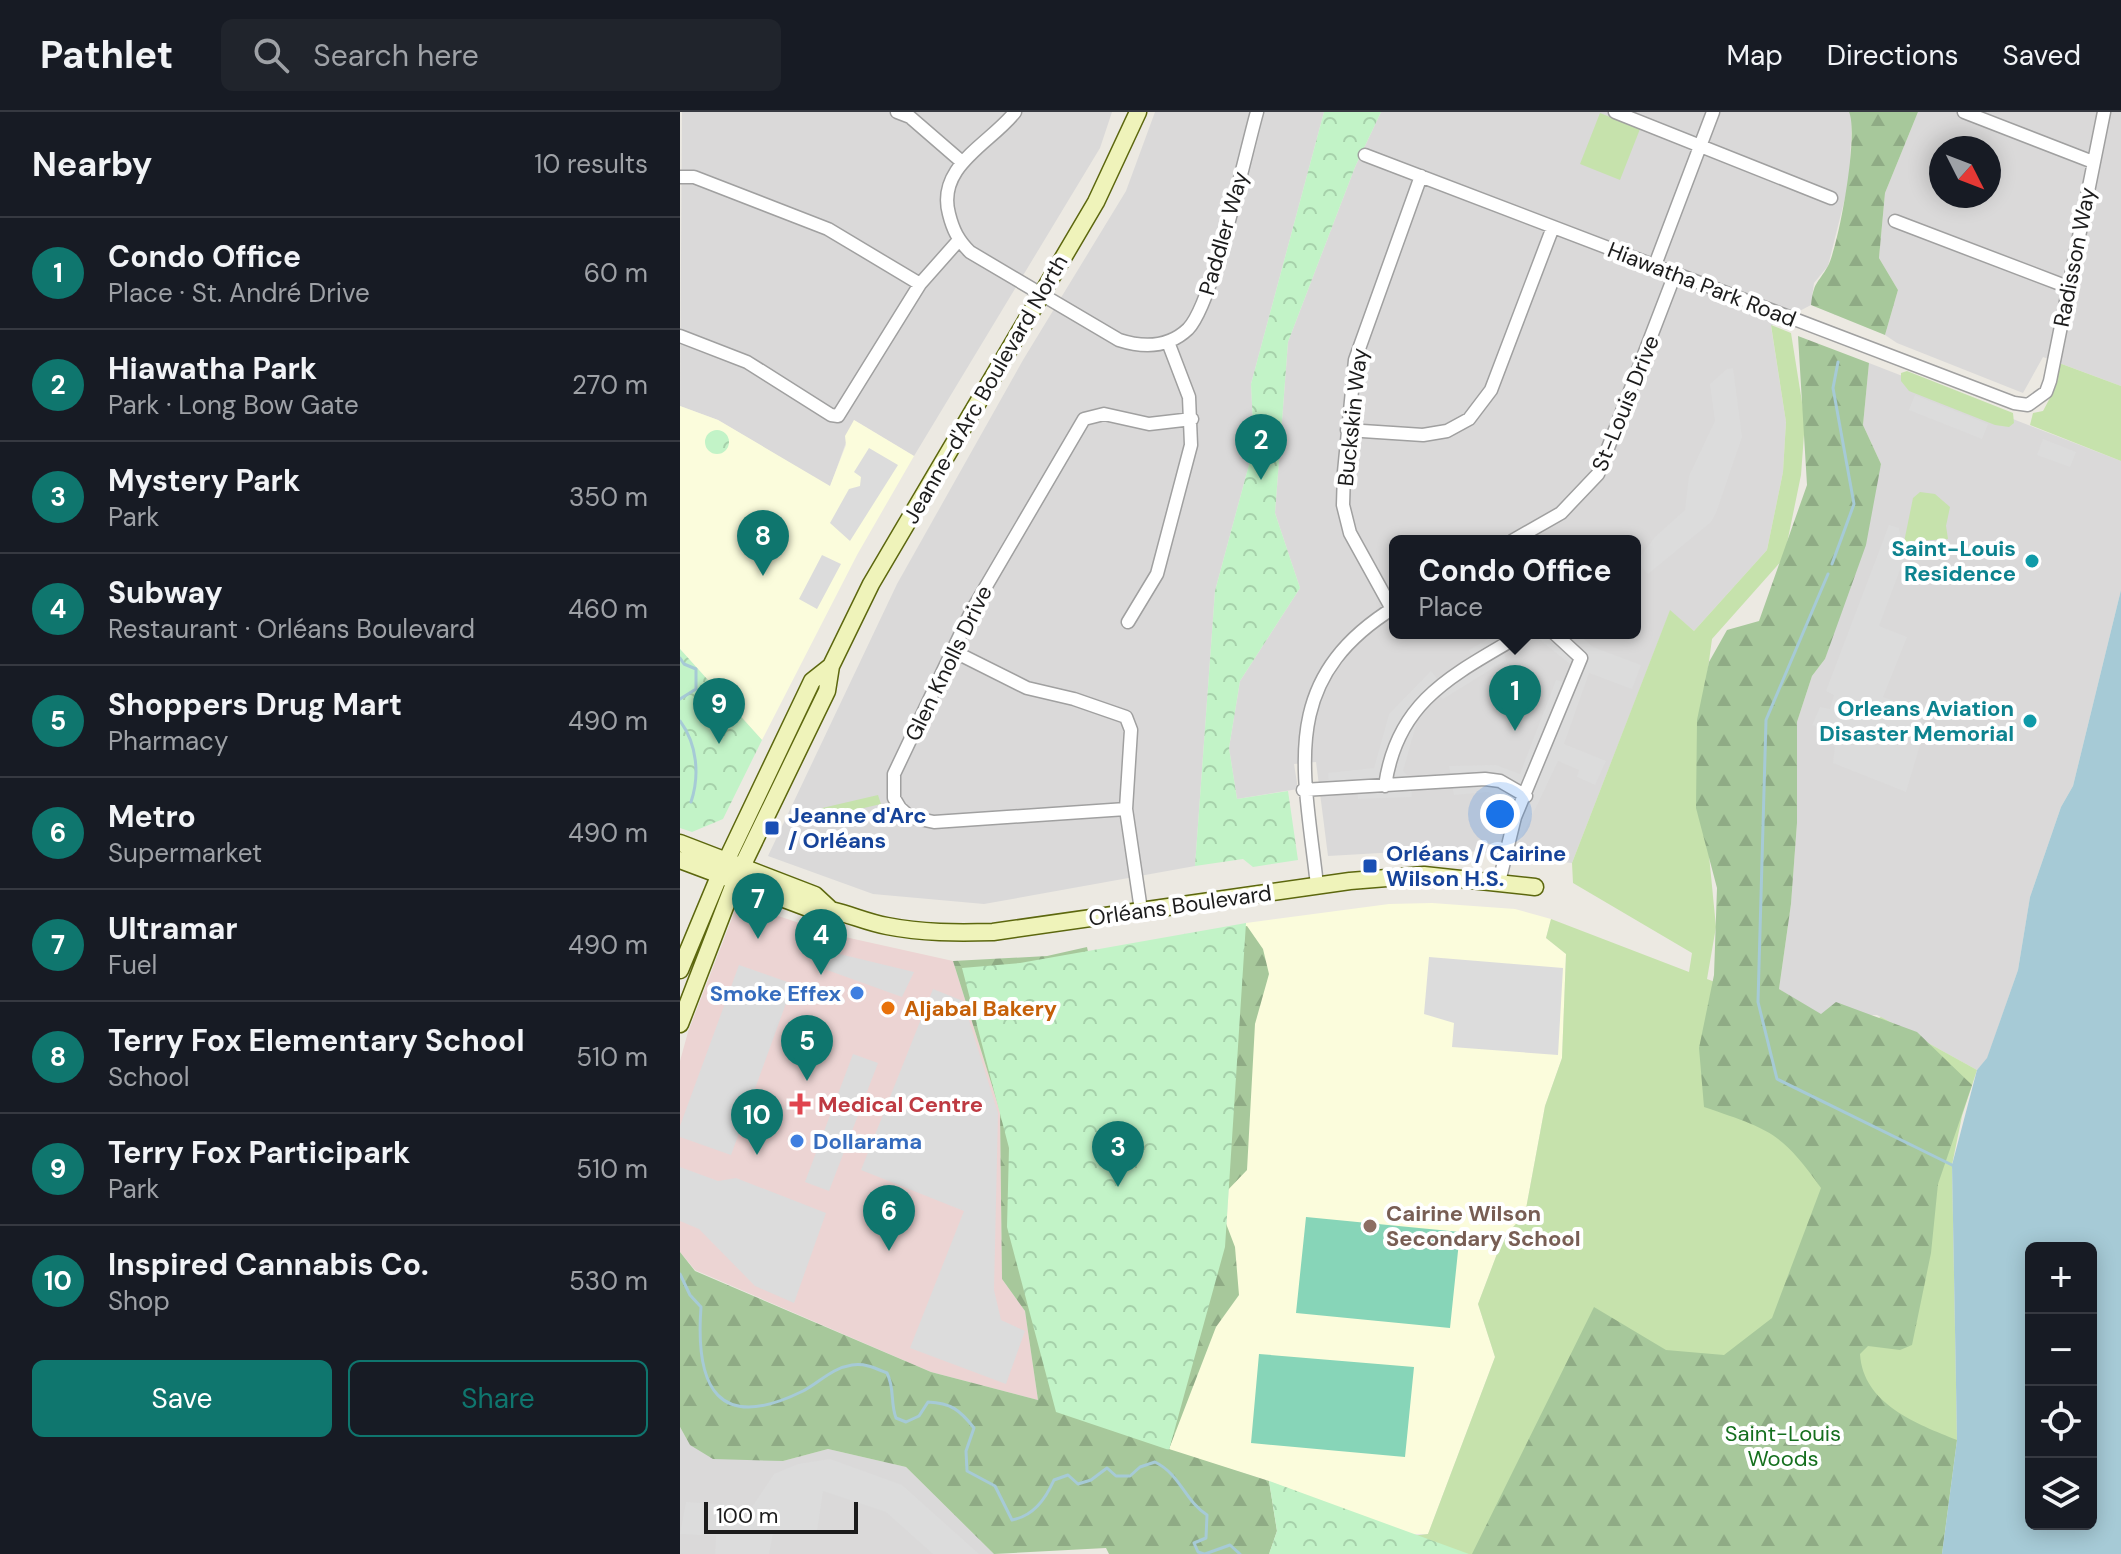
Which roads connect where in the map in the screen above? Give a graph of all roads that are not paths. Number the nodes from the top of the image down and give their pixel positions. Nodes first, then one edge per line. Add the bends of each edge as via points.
1 (897, 112) edge
2 (1015, 112) edge
3 (1138, 112) edge
4 (1257, 112) edge
5 (1615, 112) edge
6 (1713, 112) edge
7 (1964, 112) edge
8 (2104, 112) edge
9 (1701, 146) junction
10 (1365, 155) dead end
11 (962, 162) junction
12 (2093, 162) junction
13 (1421, 176) junction
14 (680, 177) edge
15 (1831, 198) dead end
16 (1895, 221) dead end
17 (1553, 227) junction
18 (959, 240) junction
19 (1655, 265) junction
20 (1675, 274) junction
21 (920, 284) junction
22 (2068, 287) junction
23 (1040, 293) junction
24 (680, 336) edge
25 (1168, 342) junction
26 (2039, 399) joint
27 (1192, 419) junction
28 (1347, 430) junction
29 (1522, 535) edge
30 (1389, 600) edge
31 (1389, 612) edge
32 (1128, 622) dead end
33 (1514, 639) edge
34 (1560, 639) edge
35 (951, 650) junction
36 (1385, 786) junction
37 (1303, 790) junction
38 (1526, 796) junction
39 (1126, 809) junction
40 (680, 843) edge
41 (680, 860) edge
42 (731, 870) junction
43 (1499, 882) junction
44 (1317, 885) junction
45 (1535, 887) dead end
46 (1141, 910) junction
47 (680, 970) edge
48 (680, 1024) edge

1 - 11 street
2 - 11 street
3 - 23 main road, Jeanne-d'Arc Boulevard North via 1115,166
4 - 25 street, Paddler Way via 1202,310 1187,330
5 - 9 street
6 - 9 street
7 - 12 street
8 - 12 street, Radisson Way
9 - 15 street
9 - 19 street
10 - 13 street, Hiawatha Park Road
11 - 18 street via 947,199
12 - 22 street, Radisson Way
13 - 17 street, Hiawatha Park Road
13 - 28 street, Buckskin Way via 1361,337
14 - 21 street via 694,177 828,229
16 - 22 street
17 - 19 street, Hiawatha Park Road
17 - 28 street via 1491,390 1469,419 1447,431 1423,435
18 - 21 street
18 - 23 street via 970,252
19 - 20 street, Hiawatha Park Road
20 - 26 street, Hiawatha Park Road via 2014,403 2028,405
20 - 29 street, St-Louis Drive via 1598,474 1561,513
21 - 24 street via 838,416 747,362
22 - 26 street, Radisson Way via 2050,381
23 - 25 street via 1119,340 1143,346
23 - 42 main road, Jeanne-d'Arc Boulevard North via 871,584 831,666 812,681
25 - 27 street via 1186,386
27 - 32 street via 1191,445 1157,574
27 - 35 street, Glen Knolls Drive via 1149,424 1104,414 1084,419
28 - 30 street, Buckskin Way via 1346,519
31 - 37 street via 1353,639 1324,677 1307,722
33 - 36 street via 1456,673 1411,713 1398,733
34 - 38 street via 1581,658
35 - 39 street via 1027,688 1126,717 1131,730
35 - 39 street, Glen Knolls Drive via 894,774 894,798 910,817 966,821
36 - 37 street
36 - 38 street via 1485,779
37 - 44 street
38 - 43 street via 1515,817
39 - 46 street
40 - 42 main road, Orléans Boulevard
41 - 42 main road, Orléans Boulevard
42 - 46 main road, Orléans Boulevard via 815,895 829,908 884,926 955,933
42 - 47 main road, Jeanne-d'Arc Boulevard North
42 - 48 main road, Jeanne-d'Arc Boulevard North
43 - 44 main road, Orléans Boulevard via 1424,875
43 - 45 main road, Orléans Boulevard
44 - 46 main road, Orléans Boulevard

